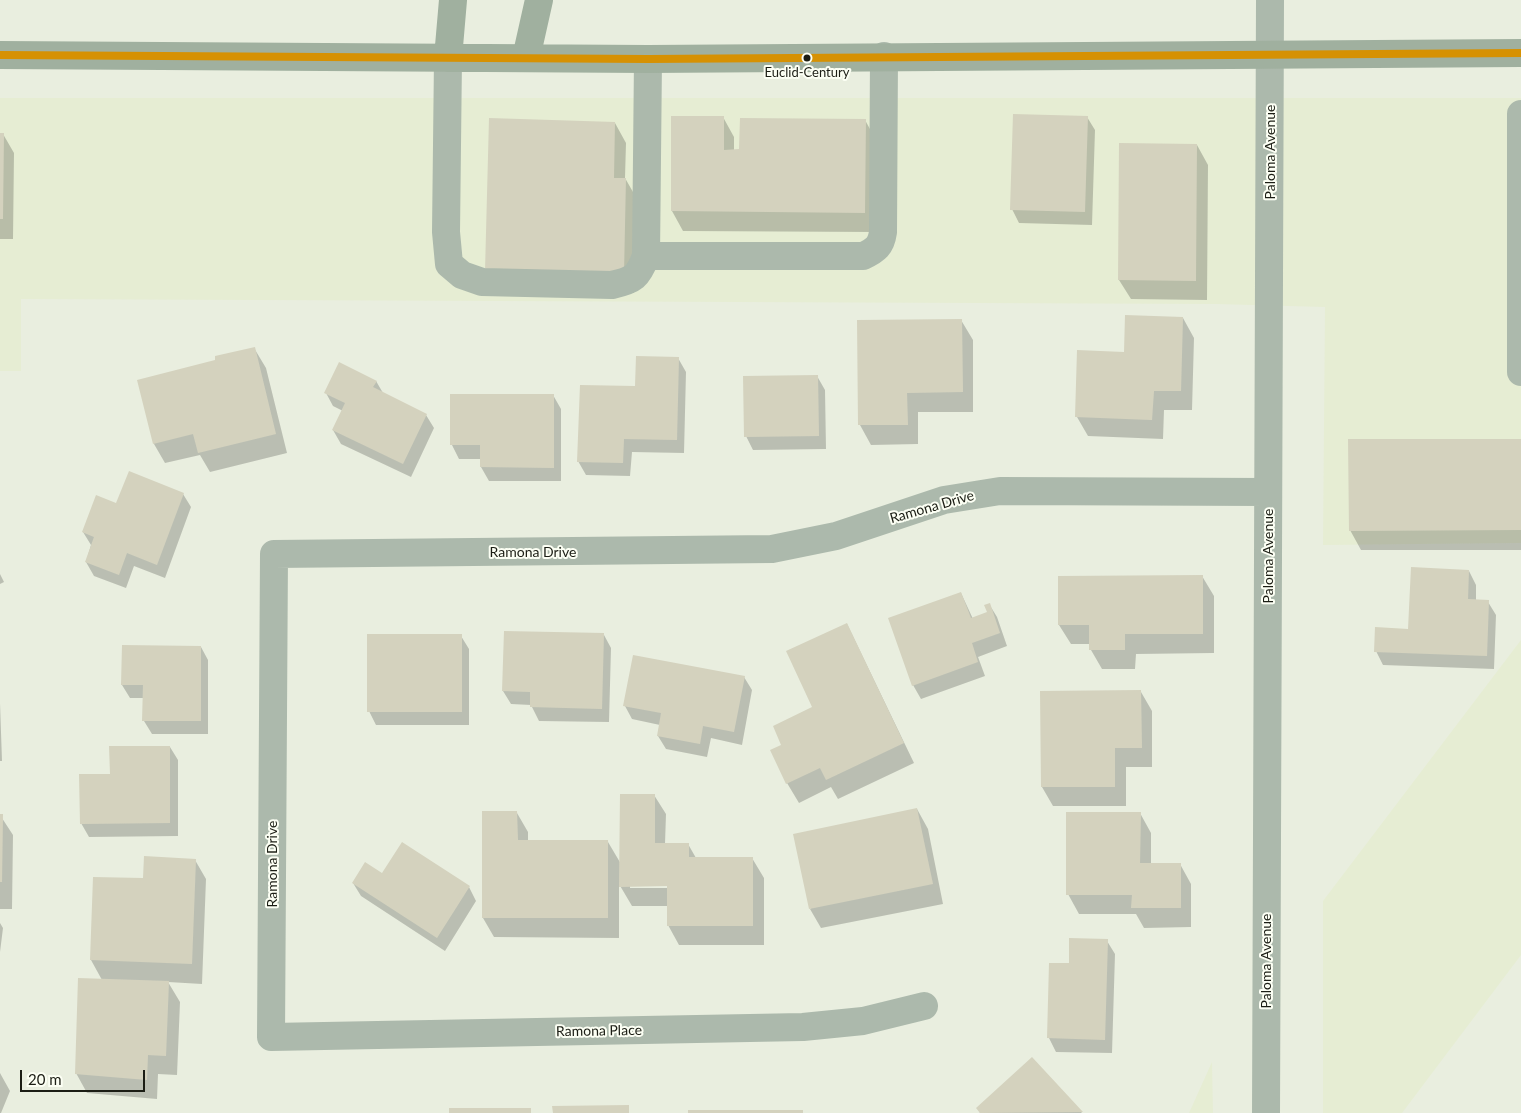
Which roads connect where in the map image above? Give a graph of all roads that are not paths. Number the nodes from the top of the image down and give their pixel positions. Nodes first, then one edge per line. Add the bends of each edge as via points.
1 (453, 0) edge
2 (539, 0) edge
3 (1270, 0) edge
4 (1521, 53) edge
5 (1270, 54) junction
6 (0, 55) edge
7 (884, 56) junction
8 (448, 58) junction
9 (526, 58) junction
10 (648, 59) junction
11 (1521, 114) edge
12 (646, 256) junction
13 (1521, 372) edge
14 (1268, 492) junction
15 (924, 1006) dead end
16 (272, 1037) joint
17 (1266, 1113) edge

1 - 8 main road
2 - 9 main road
3 - 5 street, Paloma Avenue
4 - 5 main road
5 - 7 main road
5 - 14 street, Paloma Avenue
6 - 8 main road
7 - 10 main road
7 - 12 street via 883,232 881,244 874,251 863,256
8 - 9 main road
8 - 12 street via 446,232 449,264 462,276 482,282 612,285 628,281 640,272
9 - 10 main road
10 - 12 street
11 - 13 street
14 - 16 street, Ramona Drive via 1000,491 944,500 836,536 772,549 274,554
14 - 17 street, Paloma Avenue
15 - 16 street, Ramona Place via 863,1021 803,1027

